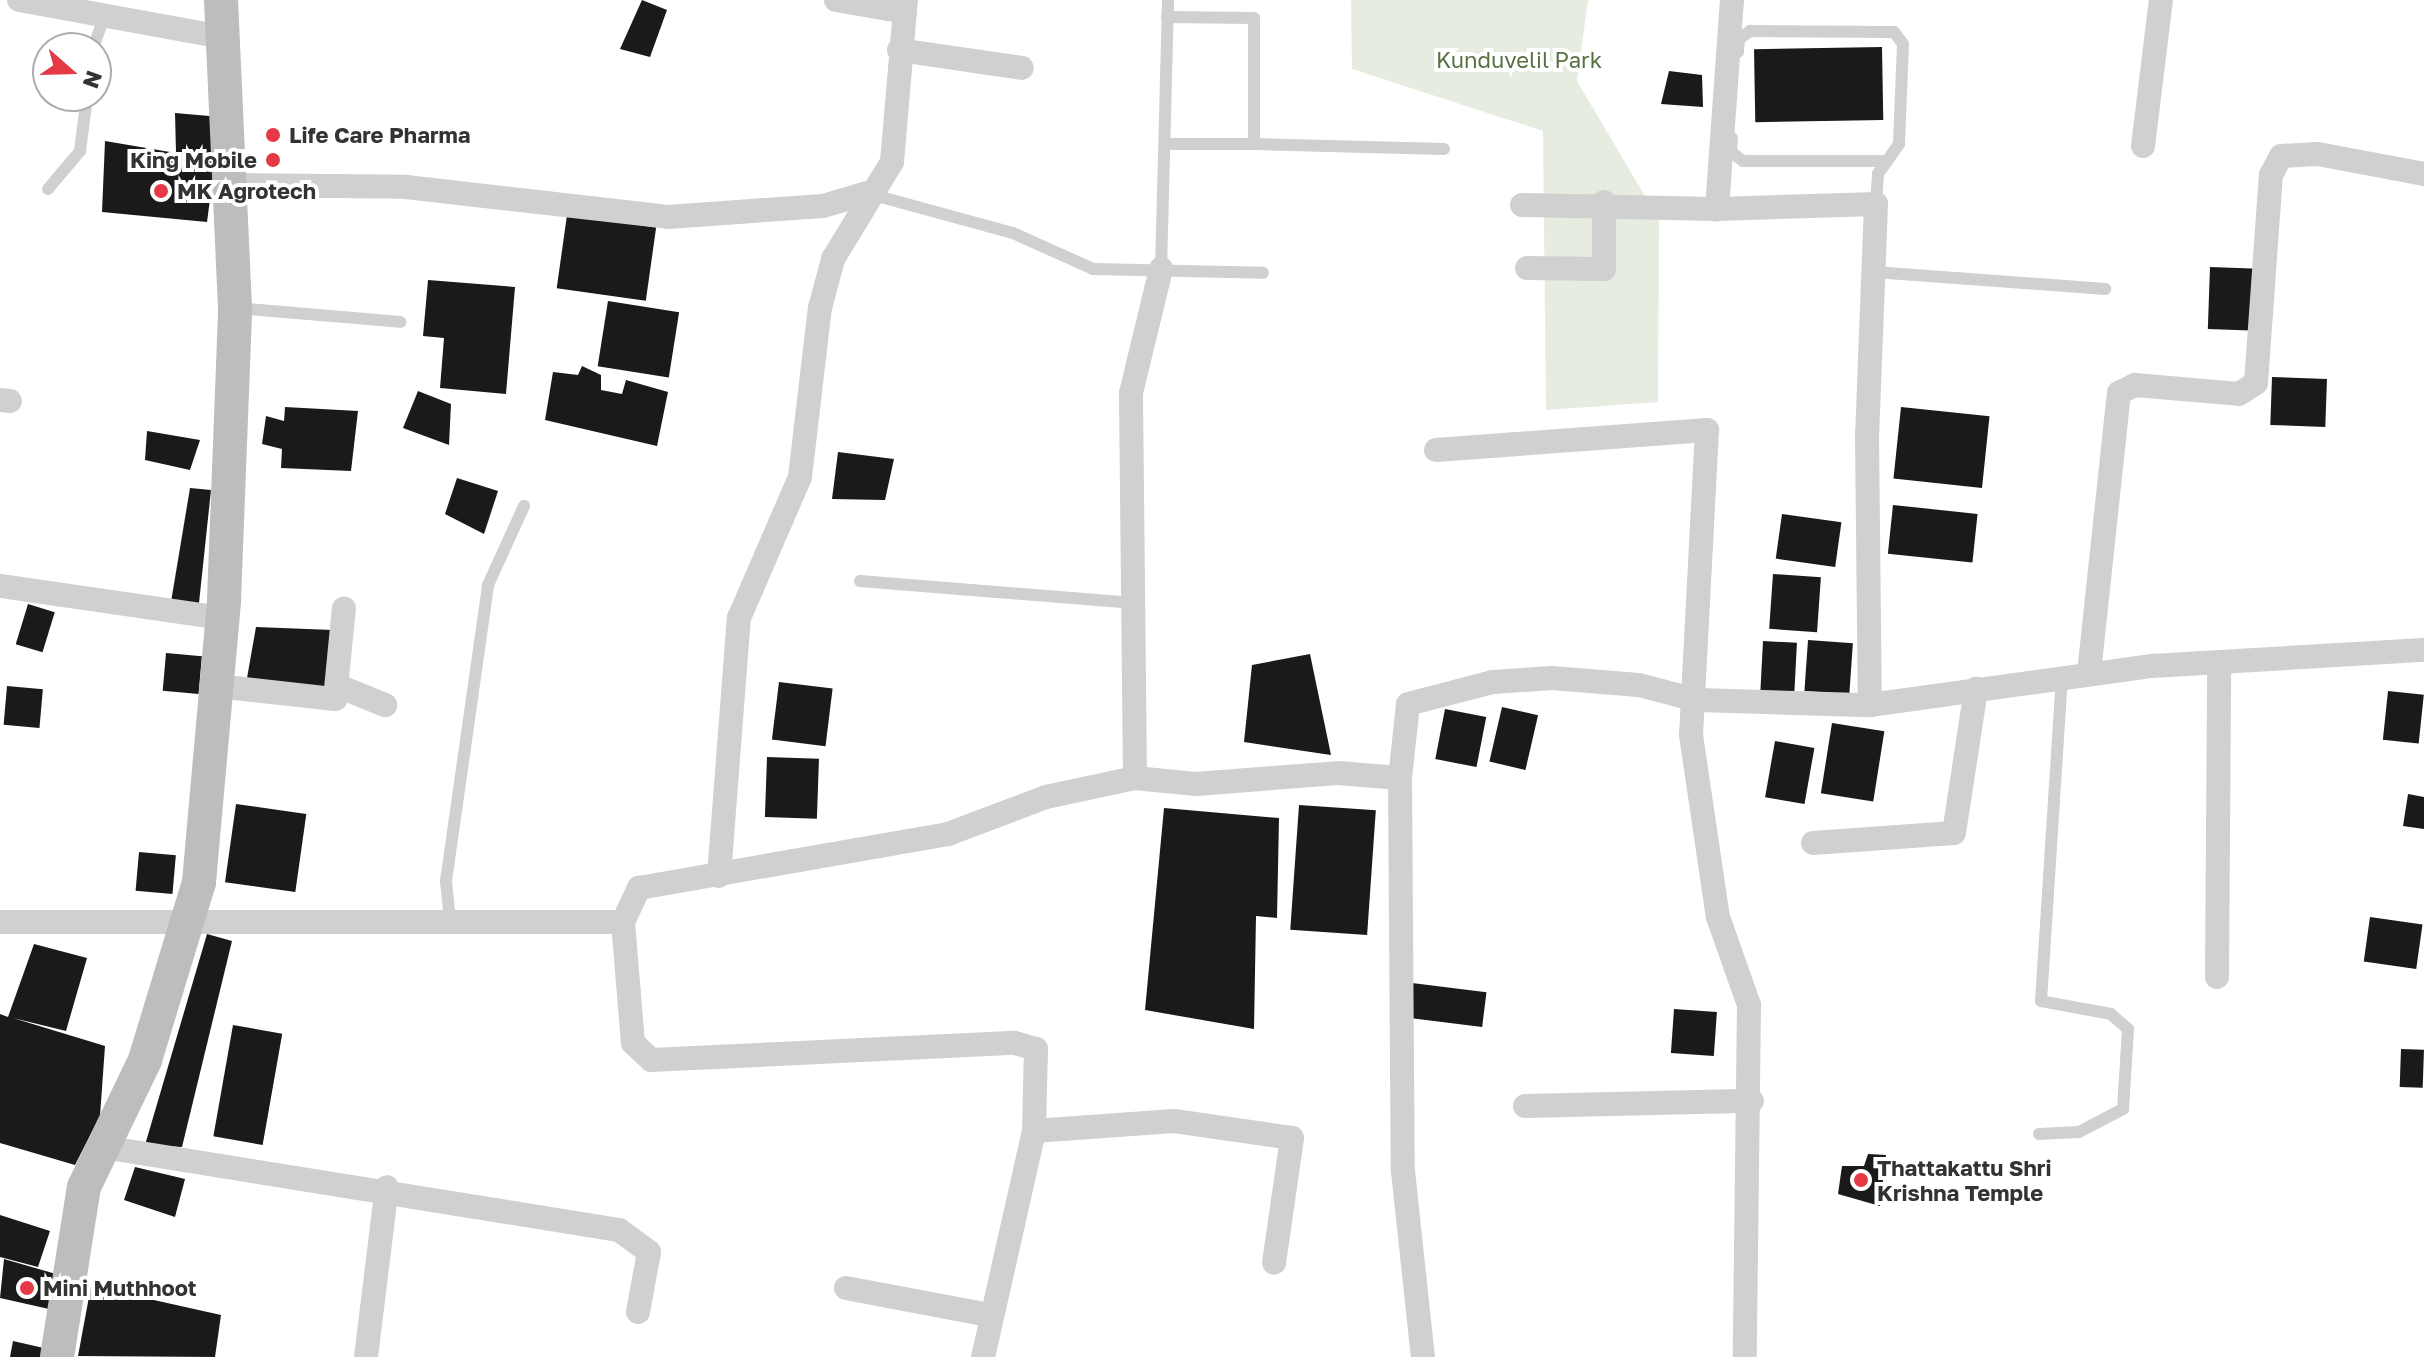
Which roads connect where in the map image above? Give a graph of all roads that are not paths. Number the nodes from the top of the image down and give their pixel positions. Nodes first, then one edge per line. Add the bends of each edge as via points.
1 (19, 0) edge
2 (221, 0) edge
3 (836, 0) edge
4 (1168, 0) edge
5 (1732, 0) edge
6 (2161, 0) edge
7 (905, 6) edge
8 (104, 17) junction
9 (1167, 17) junction
10 (99, 32) edge
11 (223, 37) junction
12 (899, 50) junction
13 (1022, 68) dead end
14 (85, 112) edge
15 (1168, 144) junction
16 (1254, 144) junction
17 (2143, 146) dead end
18 (1444, 149) dead end
19 (1887, 161) junction
20 (2424, 174) edge
21 (228, 185) junction
22 (48, 189) dead end
23 (867, 193) junction
24 (1604, 202) junction
25 (1876, 204) junction
26 (1522, 205) dead end
27 (1717, 209) junction
28 (1527, 268) dead end
29 (1161, 269) junction
30 (1874, 272) junction
31 (1263, 273) dead end
32 (2105, 289) dead end
33 (235, 308) junction
34 (400, 322) dead end
35 (1436, 450) dead end
36 (524, 506) dead end
37 (860, 581) dead end
38 (0, 586) edge
39 (1131, 603) junction
40 (344, 608) dead end
41 (223, 618) junction
42 (2424, 650) edge
43 (2219, 665) junction
44 (2089, 673) junction
45 (2062, 676) junction
46 (217, 686) junction
47 (338, 686) junction
48 (1976, 689) junction
49 (1697, 700) junction
50 (385, 705) dead end
51 (1870, 705) junction
52 (1135, 778) junction
53 (1400, 778) junction
54 (1813, 843) dead end
55 (719, 876) junction
56 (450, 921) junction
57 (0, 922) edge
58 (187, 922) junction
59 (623, 922) junction
60 (2217, 977) dead end
61 (1752, 1101) junction
62 (1525, 1106) dead end
63 (1034, 1131) junction
64 (2039, 1134) dead end
65 (103, 1147) junction
66 (387, 1187) junction
67 (1274, 1263) dead end
68 (846, 1288) dead end
69 (638, 1312) dead end
70 (989, 1315) junction
71 (57, 1357) edge
72 (366, 1357) edge
73 (983, 1357) edge
74 (1423, 1357) edge
75 (1745, 1357) edge

1 - 8 street
2 - 11 street
3 - 7 street
4 - 9 lane
5 - 27 street
6 - 17 street
7 - 12 street
8 - 10 lane
8 - 11 street
9 - 15 lane
9 - 16 lane via 1254,18
11 - 21 street
12 - 13 street
12 - 23 street via 892,162
14 - 22 lane via 80,151
15 - 16 lane
15 - 29 lane
16 - 18 lane
19 - 19 lane via 1743,161 1731,152 1739,39 1750,31 1894,32 1903,44 1899,144
19 - 25 lane
20 - 44 street via 2318,154 2281,156 2271,175 2256,383 2239,394 2135,385 2119,393
21 - 23 street via 406,187 668,217 823,206
21 - 33 street
23 - 29 lane via 1013,233 1093,269
23 - 55 street via 833,259 820,308 800,477 739,618
24 - 26 street
24 - 27 street
24 - 28 street via 1604,269
25 - 27 street
25 - 30 street
29 - 31 lane
29 - 39 street via 1131,393
30 - 32 lane
30 - 51 street
33 - 34 lane
33 - 41 street
35 - 49 street via 1707,430
36 - 56 lane via 488,585 446,881
37 - 39 lane
38 - 41 street
39 - 52 street
40 - 47 street
41 - 46 street
42 - 43 street
43 - 44 street
43 - 60 street
44 - 45 street
45 - 48 street
45 - 64 lane via 2041,1001 2111,1014 2128,1029 2123,1109 2079,1132
46 - 47 street via 335,699
46 - 58 street via 199,882
47 - 50 street
48 - 51 street
48 - 54 street via 1954,833
49 - 51 street
49 - 53 street via 1639,685 1552,678 1493,682 1408,704
49 - 61 street via 1691,735 1718,917 1749,1005
52 - 53 street via 1196,784 1338,773
52 - 55 street via 1046,797 948,834
53 - 74 street via 1401,1115
55 - 59 street via 639,888
56 - 58 street
56 - 59 street
57 - 58 street
58 - 65 street via 145,1060
59 - 63 street via 633,1043 651,1060 1015,1043 1036,1049
61 - 62 street
61 - 75 street
63 - 67 street via 1174,1121 1292,1138
63 - 70 street
65 - 66 street
65 - 71 street via 84,1187
66 - 69 street via 619,1230 649,1252
66 - 72 street
68 - 70 street
70 - 73 street

